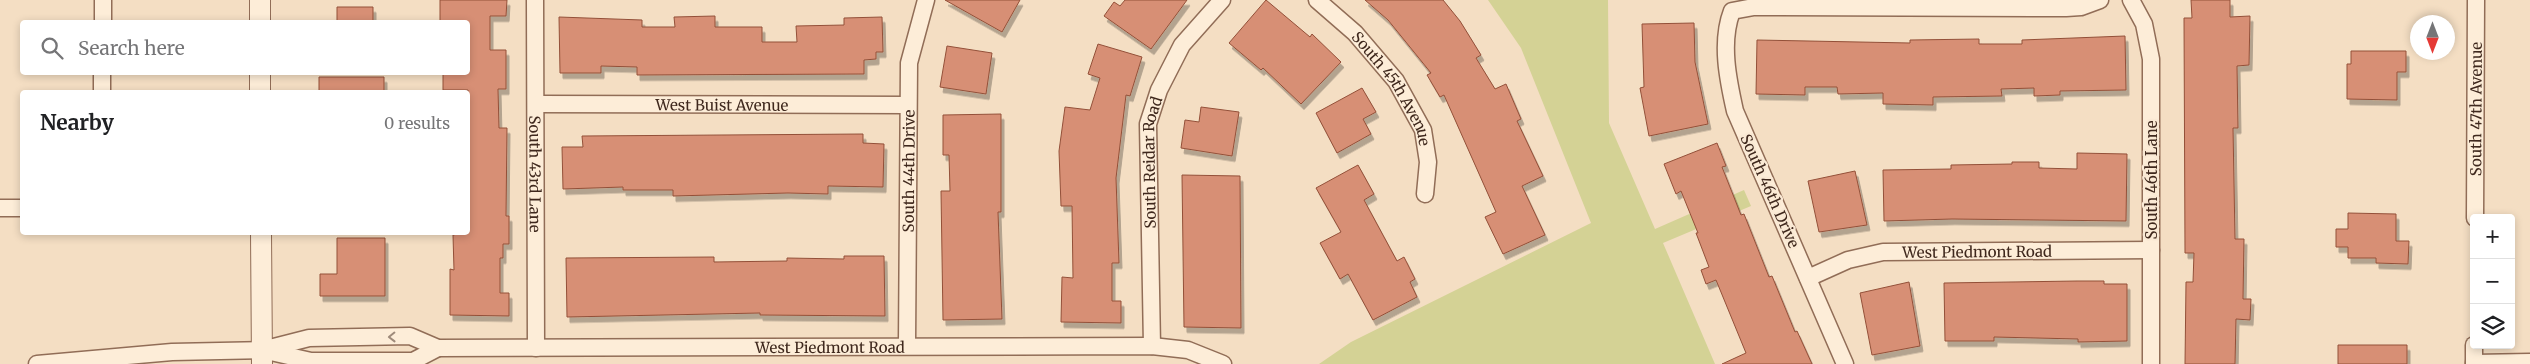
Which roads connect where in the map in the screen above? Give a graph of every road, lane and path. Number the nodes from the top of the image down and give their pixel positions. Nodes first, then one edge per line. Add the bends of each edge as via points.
1 (103, 0) edge
2 (260, 0) edge
3 (534, 0) edge
4 (926, 0) edge
5 (1222, 0) edge
6 (1317, 0) edge
7 (2100, 0) edge
8 (2131, 0) edge
9 (2476, 0) edge
10 (103, 20) edge
11 (260, 20) edge
12 (102, 75) edge
13 (260, 75) edge
14 (102, 90) edge
15 (260, 90) edge
16 (536, 104) junction
17 (908, 105) junction
18 (1425, 194) dead end
19 (0, 208) edge
20 (20, 208) edge
21 (2475, 214) edge
22 (261, 235) edge
23 (2151, 250) junction
24 (1808, 278) junction
25 (907, 345) junction
26 (1152, 346) junction
27 (438, 348) junction
28 (536, 348) junction
29 (2474, 349) edge
30 (676, 356) edge
31 (262, 357) edge
32 (2530, 362) edge
33 (1221, 363) edge
34 (37, 364) edge
35 (1846, 364) edge
36 (2151, 364) edge
37 (2474, 364) edge

1 - 10 street
2 - 11 street
3 - 16 street, South 43rd Lane
4 - 17 street, South 44th Drive via 909,62
5 - 26 street, South Reidar Road via 1182,45 1159,90 1148,124
6 - 18 street, South 45th Avenue via 1355,33 1396,81 1419,122 1428,162
7 - 24 street, South 46th Drive via 2082,7 2066,8 1754,7 1732,11 1727,25 1727,68 1735,111
8 - 23 street, South 46th Lane via 2144,24 2151,60
9 - 21 street, South 47th Avenue
12 - 14 street
13 - 15 street
16 - 17 street, West Buist Avenue
16 - 28 street, South 43rd Lane
17 - 25 street, South 44th Drive
19 - 20 street
22 - 31 street
23 - 24 street, West Piedmont Road via 1883,252 1848,260
23 - 36 street, South 46th Lane
24 - 35 street, South 46th Drive
25 - 26 street, West Piedmont Road
25 - 30 street, West Piedmont Road
26 - 33 street, West Piedmont Road via 1188,350
27 - 28 street, West Piedmont Road
27 - 31 street via 413,361 311,361
27 -> 31 street via 410,336 309,338
28 - 30 street, West Piedmont Road
29 - 37 street
31 - 34 street via 172,352
32 - 37 street

